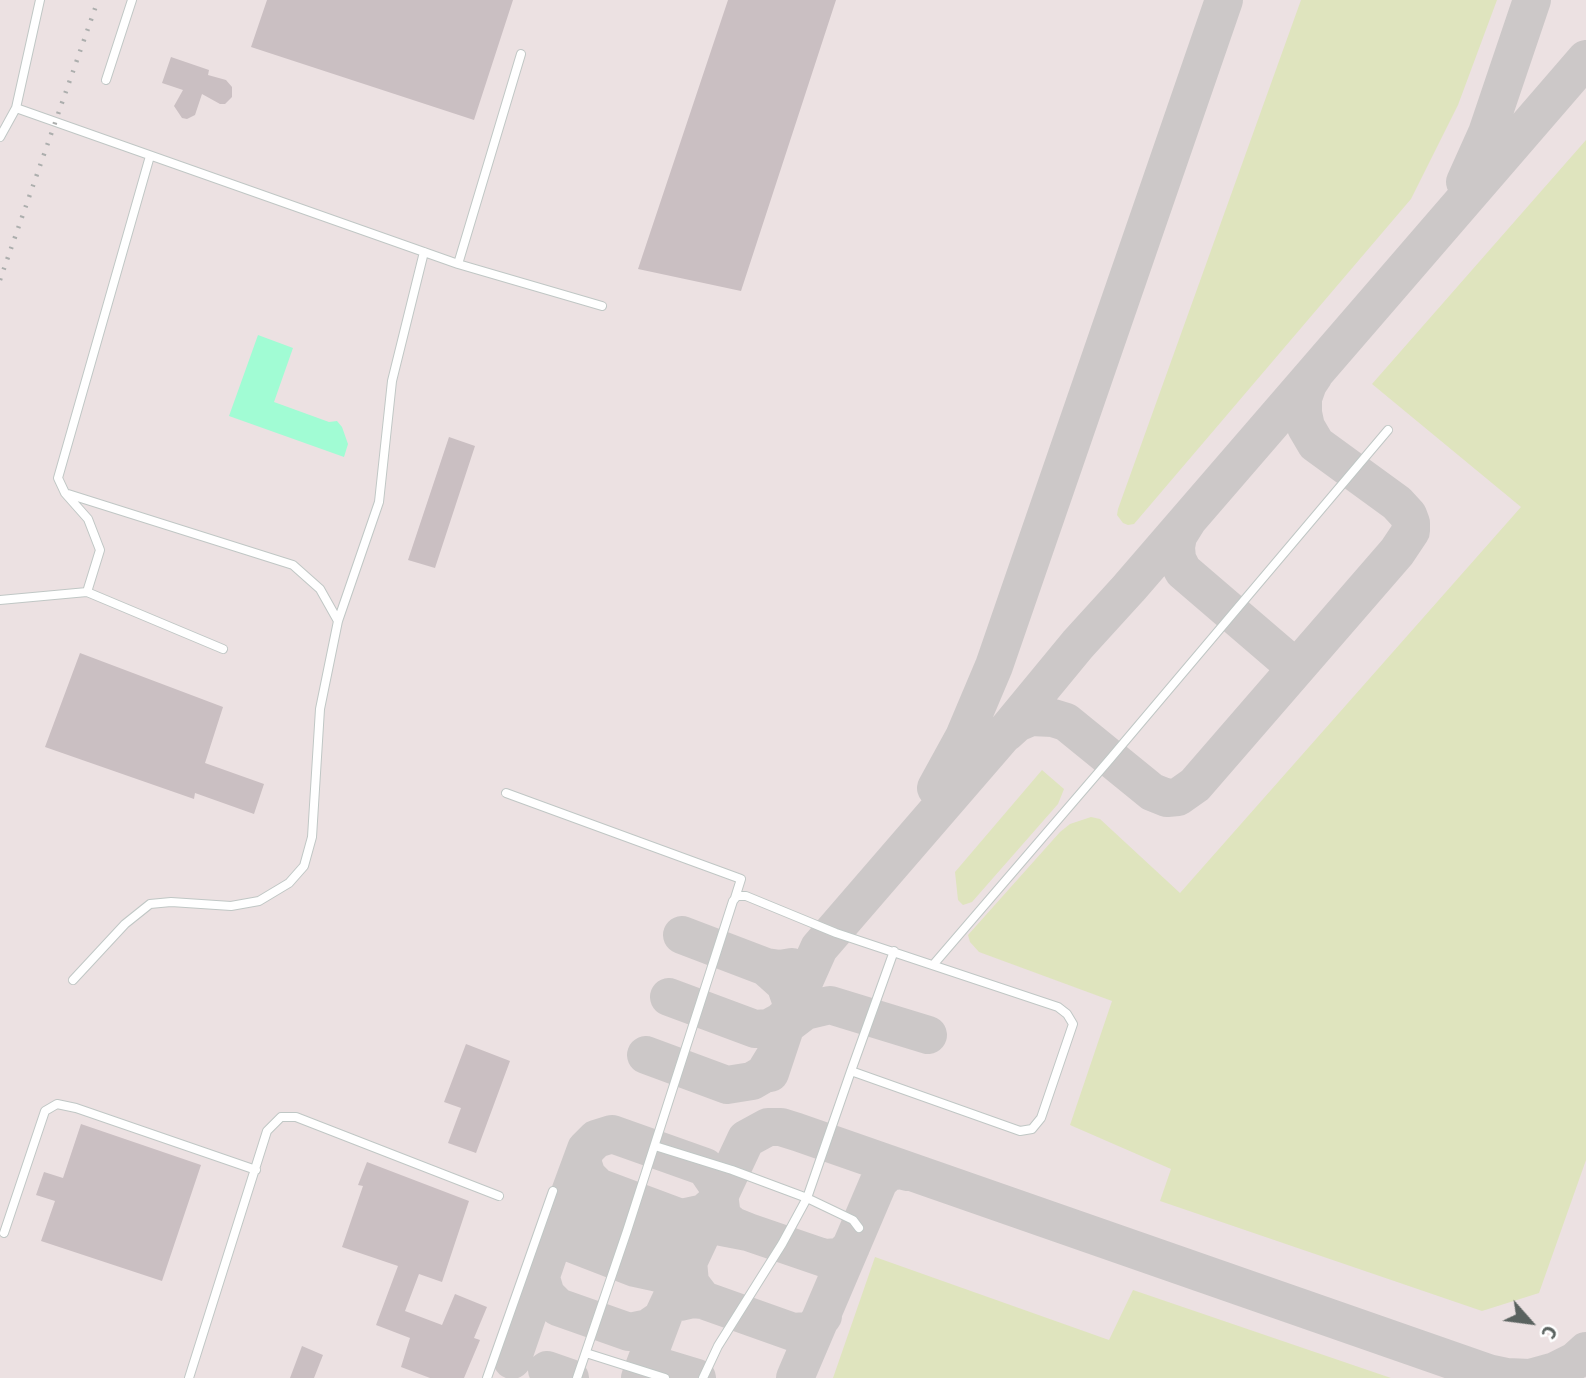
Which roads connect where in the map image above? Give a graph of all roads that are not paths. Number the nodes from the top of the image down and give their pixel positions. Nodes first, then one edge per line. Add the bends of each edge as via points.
1 (40, 0) edge
2 (132, 0) edge
3 (521, 54) dead end
4 (106, 80) dead end
5 (16, 108) junction
6 (0, 137) edge
7 (150, 156) junction
8 (424, 252) junction
9 (458, 264) junction
10 (602, 306) dead end
11 (1388, 430) dead end
12 (65, 494) junction
13 (87, 592) junction
14 (0, 600) edge
15 (338, 621) junction
16 (223, 649) dead end
17 (506, 793) dead end
18 (734, 898) junction
19 (894, 951) junction
20 (933, 965) junction
21 (73, 980) dead end
22 (851, 1072) junction
23 (655, 1146) junction
24 (256, 1170) junction
25 (553, 1191) dead end
26 (499, 1196) dead end
27 (807, 1198) junction
28 (859, 1228) dead end
29 (4, 1233) dead end
30 (586, 1353) junction
31 (189, 1378) edge
32 (486, 1378) edge
33 (577, 1378) edge
34 (665, 1378) edge
35 (702, 1378) edge

1 - 5 lane
2 - 4 lane
3 - 9 lane
5 - 6 lane
5 - 7 lane
7 - 8 lane
7 - 12 lane via 58,478
8 - 9 lane
8 - 15 lane via 392,381 379,502
9 - 10 lane
11 - 20 lane
12 - 13 lane via 88,519 100,550
12 - 15 lane via 293,565 320,589
13 - 14 lane
13 - 16 lane
15 - 21 lane via 320,709 312,837 304,866 289,883 259,901 232,906 150,904
17 - 18 lane via 741,879
18 - 19 lane via 746,896
18 - 23 lane
19 - 20 lane
19 - 22 lane
20 - 22 lane via 1067,1014 1073,1024 1041,1118 1032,1129 1020,1131
22 - 27 lane
23 - 27 lane
23 - 30 lane
24 - 26 lane via 267,1131 281,1117 296,1118
24 - 29 lane via 57,1104 45,1111
24 - 31 lane
25 - 32 lane
27 - 28 lane via 853,1220
27 - 35 lane
30 - 33 lane
30 - 34 lane

